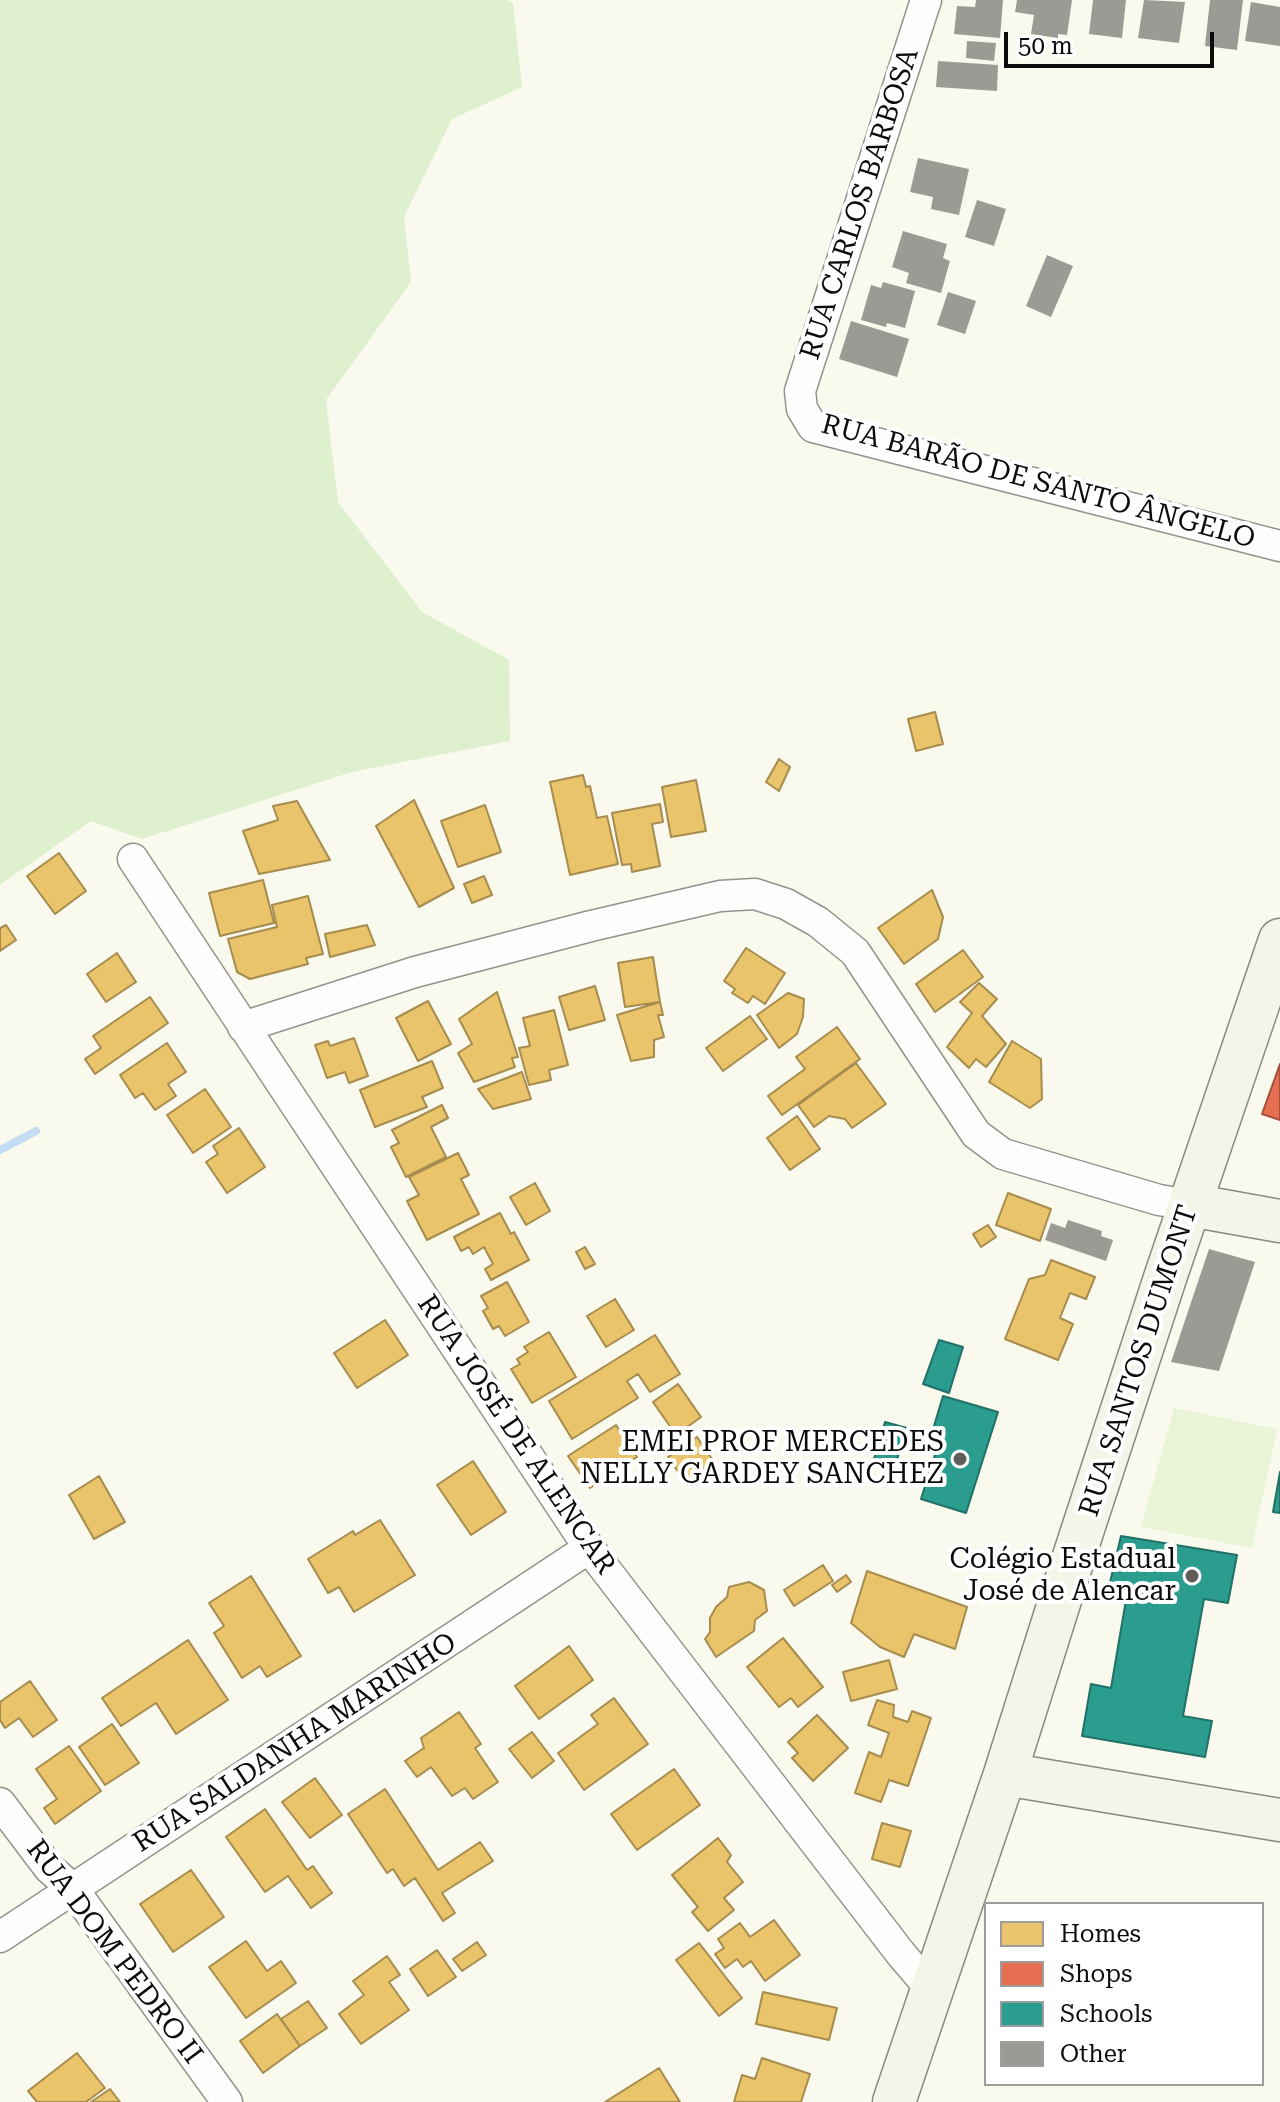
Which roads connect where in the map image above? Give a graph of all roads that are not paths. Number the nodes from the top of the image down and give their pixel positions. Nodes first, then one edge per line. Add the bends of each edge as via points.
1 (926, 0) edge
2 (802, 409) joint
3 (1280, 546) edge
4 (133, 859) dead end
5 (1280, 940) edge
6 (243, 1027) junction
7 (1190, 1205) junction
8 (1280, 1221) edge
9 (589, 1548) junction
10 (1005, 1774) junction
11 (0, 1803) edge
12 (1280, 1820) edge
13 (73, 1889) junction
14 (0, 1937) edge
15 (931, 1989) junction
16 (227, 2102) edge
17 (894, 2102) edge

1 - 2 street, RUA CARLOS BARBOSA via 800,391
2 - 3 street, RUA BARÃO DE SANTO ÂNGELO via 813,427
4 - 6 street, RUA JOSÉ DE ALENCAR
5 - 7 main road, RUA SANTOS DUMONT
6 - 7 street via 415,972 591,926 720,896 755,894 808,916 855,952 976,1134 1003,1154
6 - 9 street, RUA JOSÉ DE ALENCAR
7 - 8 main road
7 - 10 main road, RUA SANTOS DUMONT
9 - 13 street, RUA SALDANHA MARINHO
9 - 15 street, RUA JOSÉ DE ALENCAR
10 - 12 main road
10 - 15 main road, RUA SANTOS DUMONT
11 - 13 street, RUA DOM PEDRO II via 49,1868
13 - 14 street, RUA SALDANHA MARINHO
13 - 16 street, RUA DOM PEDRO II
15 - 17 main road, RUA SANTOS DUMONT

